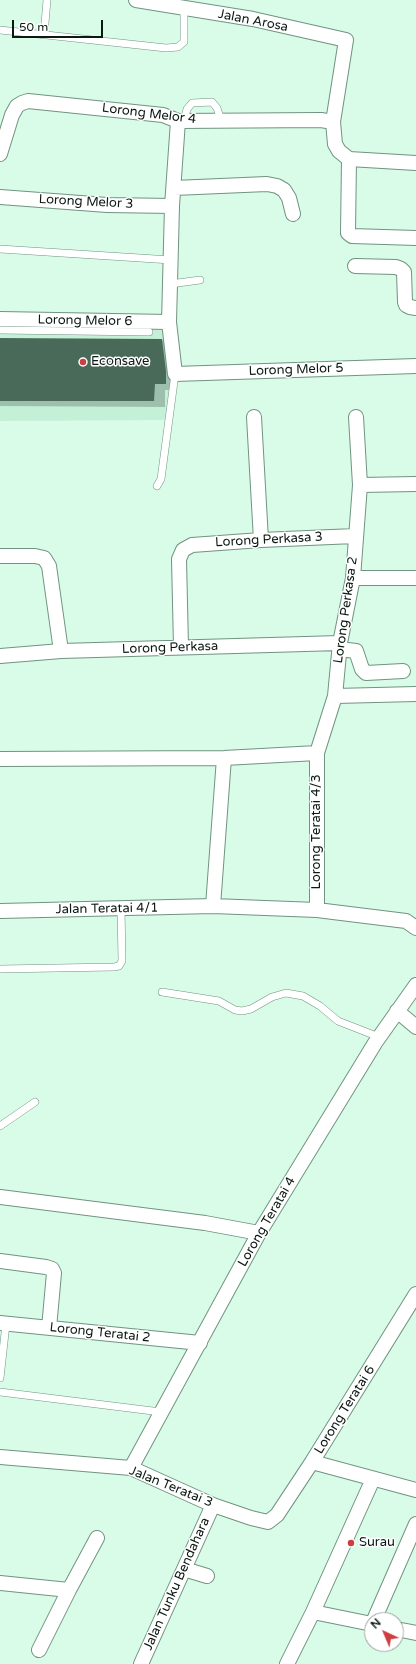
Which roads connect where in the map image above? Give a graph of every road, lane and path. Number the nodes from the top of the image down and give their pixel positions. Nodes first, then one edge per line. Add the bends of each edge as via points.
1 (47, 0) edge
2 (136, 0) edge
3 (184, 8) junction
4 (0, 30) edge
5 (44, 35) junction
6 (181, 121) junction
7 (333, 122) junction
8 (0, 154) edge
9 (349, 159) junction
10 (416, 163) edge
11 (174, 188) junction
12 (0, 197) edge
13 (172, 206) junction
14 (293, 214) dead end
15 (416, 238) edge
16 (0, 249) edge
17 (171, 260) junction
18 (355, 266) dead end
19 (200, 280) dead end
20 (170, 284) junction
21 (416, 308) edge
22 (0, 319) edge
23 (169, 322) junction
24 (0, 330) edge
25 (148, 332) dead end
26 (416, 366) edge
27 (175, 374) junction
28 (254, 417) dead end
29 (356, 417) dead end
30 (416, 484) edge
31 (360, 485) junction
32 (157, 486) dead end
33 (355, 536) junction
34 (261, 540) junction
35 (0, 556) edge
36 (353, 578) junction
37 (416, 578) edge
38 (339, 646) junction
39 (181, 647) junction
40 (61, 651) junction
41 (0, 656) edge
42 (403, 671) dead end
43 (416, 694) edge
44 (335, 696) junction
45 (317, 753) junction
46 (224, 758) junction
47 (0, 759) edge
48 (213, 906) junction
49 (121, 908) junction
50 (316, 910) junction
51 (0, 911) edge
52 (416, 928) edge
53 (0, 969) edge
54 (416, 985) edge
55 (162, 992) dead end
56 (397, 1011) junction
57 (416, 1027) edge
58 (379, 1037) junction
59 (34, 1102) dead end
60 (0, 1126) edge
61 (0, 1198) edge
62 (259, 1233) junction
63 (0, 1261) edge
64 (416, 1294) edge
65 (3, 1323) edge
66 (49, 1328) junction
67 (200, 1343) junction
68 (0, 1378) edge
69 (0, 1392) edge
70 (162, 1412) junction
71 (0, 1457) edge
72 (312, 1462) junction
73 (130, 1468) junction
74 (373, 1479) junction
75 (416, 1490) edge
76 (213, 1505) junction
77 (268, 1522) joint
78 (416, 1524) edge
79 (97, 1538) dead end
80 (184, 1569) junction
81 (207, 1576) dead end
82 (0, 1583) edge
83 (68, 1590) junction
84 (313, 1612) junction
85 (378, 1612) edge
86 (364, 1622) edge
87 (404, 1631) edge
88 (416, 1633) edge
89 (40, 1650) dead end
90 (142, 1664) edge
91 (287, 1664) edge

1 - 5 lane
2 - 3 street, Jalan Arosa
3 - 5 lane via 184,42 178,47 166,48
3 - 7 street, Jalan Arosa via 253,19 346,40
4 - 5 lane
6 - 7 street, Lorong Melor 4
6 - 8 street, Lorong Melor 4 via 163,115 28,101 17,106 12,115
6 - 11 street
7 - 9 street via 335,144
9 - 10 street
9 - 15 street via 348,233 352,236
11 - 13 street
11 - 14 street via 272,185 284,190
12 - 13 street, Lorong Melor 3 via 107,205
13 - 17 street
16 - 17 lane
17 - 20 street
18 - 21 street via 401,269 404,272 405,302 410,308
19 - 20 lane
20 - 23 street
22 - 23 street, Lorong Melor 6
23 - 27 street
24 - 25 lane
26 - 27 street, Lorong Melor 5
27 - 32 lane via 161,479
28 - 34 street
29 - 31 street, Lorong Perkasa 2
30 - 31 street
31 - 33 street, Lorong Perkasa 2
33 - 34 street, Lorong Perkasa 3
33 - 36 street, Lorong Perkasa 2
34 - 39 street, Lorong Perkasa 3 via 192,545 183,550 178,559
35 - 40 street via 44,558 49,566
36 - 37 street
36 - 38 street, Lorong Perkasa 2
38 - 39 street, Lorong Perkasa
38 - 42 street, Lorong Perkasa via 356,651 366,673
38 - 44 street, Lorong Perkasa 2
39 - 40 street, Lorong Perkasa
40 - 41 street, Lorong Perkasa
43 - 44 street
44 - 45 street, Lorong Perkasa 2
45 - 46 street
45 - 50 street, Lorong Teratai 4/3
46 - 47 street
46 - 48 street
48 - 49 street, Jalan Teratai 4/1
48 - 50 street, Jalan Teratai 4/1
49 - 51 street, Jalan Teratai 4/1
49 - 53 lane via 122,961 119,966
50 - 52 street, Jalan Teratai 4/1 via 406,921
54 - 56 street, Lorong Teratai 4
55 - 58 lane via 219,1001 242,1012 286,993 303,996 338,1021
56 - 57 street
56 - 58 street, Lorong Teratai 4
58 - 62 street, Lorong Teratai 4
59 - 60 lane
61 - 62 street
62 - 67 street, Lorong Teratai 4
63 - 66 street via 52,1269 54,1274
64 - 72 street, Lorong Teratai 6
65 - 66 street, Lorong Teratai 2
65 - 68 lane
66 - 67 street, Lorong Teratai 2
67 - 70 street, Lorong Teratai 4
69 - 70 lane
70 - 73 street, Lorong Teratai 4
71 - 73 street, Jalan Teratai 3
72 - 74 street
72 - 77 street, Lorong Teratai 6 via 277,1515
73 - 76 street, Jalan Teratai 3
74 - 75 street
74 - 84 street
76 - 77 street, Jalan Teratai 3
76 - 80 street, Jalan Tunku Bendahara
78 - 85 street
79 - 83 street
80 - 81 street
80 - 90 street, Jalan Tunku Bendahara
82 - 83 street
83 - 89 street
84 - 86 street
84 - 91 street
87 - 88 street

